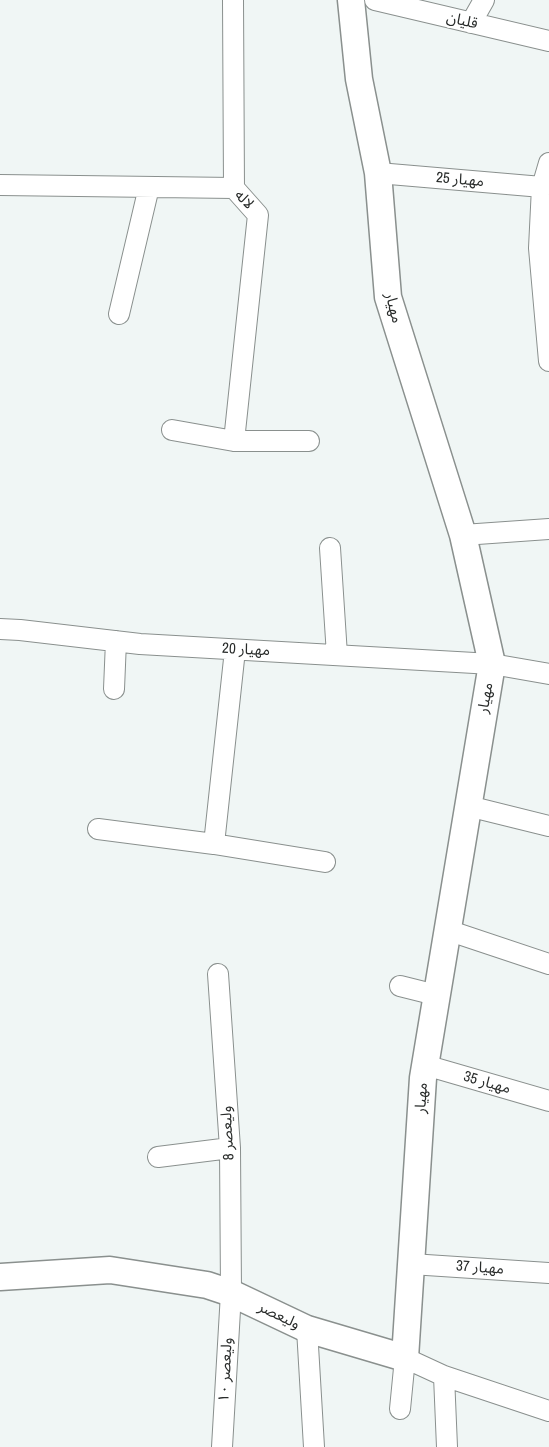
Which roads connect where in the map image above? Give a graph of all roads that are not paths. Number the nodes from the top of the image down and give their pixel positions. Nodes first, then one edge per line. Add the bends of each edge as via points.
1 (232, 0) edge
2 (351, 0) edge
3 (375, 0) edge
4 (484, 0) edge
5 (471, 23) junction
6 (549, 41) edge
7 (549, 163) edge
8 (378, 173) junction
9 (0, 185) edge
10 (149, 187) junction
11 (542, 187) junction
12 (234, 188) junction
13 (544, 248) edge
14 (119, 314) dead end
15 (549, 361) edge
16 (172, 430) dead end
17 (234, 441) junction
18 (308, 441) dead end
19 (549, 529) edge
20 (463, 535) junction
21 (330, 548) dead end
22 (0, 629) edge
23 (116, 641) junction
24 (235, 650) junction
25 (337, 655) junction
26 (492, 664) junction
27 (549, 674) edge
28 (114, 689) dead end
29 (468, 806) junction
30 (549, 826) edge
31 (98, 829) dead end
32 (214, 844) junction
33 (325, 862) dead end
34 (447, 930) junction
35 (549, 964) edge
36 (218, 974) dead end
37 (400, 986) dead end
38 (436, 995) junction
39 (425, 1065) junction
40 (549, 1102) edge
41 (230, 1148) junction
42 (158, 1157) dead end
43 (411, 1264) junction
44 (549, 1273) edge
45 (0, 1277) edge
46 (231, 1293) junction
47 (307, 1329) junction
48 (405, 1358) junction
49 (444, 1376) junction
50 (400, 1409) dead end
51 (549, 1411) edge
52 (222, 1447) edge
53 (314, 1447) edge
54 (447, 1447) edge

1 - 12 street
2 - 8 street, مهیار via 359,79
3 - 5 street, قلیان
4 - 5 street
5 - 6 street, قلیان
7 - 11 street
8 - 11 street, مهیار 25
8 - 20 street, مهیار via 388,297
9 - 10 street, لاله
10 - 12 street, لاله
10 - 14 street
11 - 13 street
12 - 17 street, لاله via 258,215
13 - 15 street
16 - 17 street
17 - 18 street
19 - 20 street
20 - 26 street, مهیار
21 - 25 street
22 - 23 street, مهیار 20
23 - 24 street, مهیار 20
23 - 28 street
24 - 25 street, مهیار 20
24 - 32 street
25 - 26 street, مهیار 20
26 - 27 street, مهیار 20
26 - 29 street, مهیار
29 - 30 street
29 - 34 street, مهیار
31 - 32 street
32 - 33 street
34 - 35 street
34 - 38 street, مهیار
36 - 41 street, ولیعصر 8
37 - 38 street
38 - 39 street, مهیار
39 - 40 street, مهیار 35
39 - 43 street, مهیار
41 - 42 street
41 - 46 street, ولیعصر 8
43 - 44 street, مهیار 37
43 - 48 street, مهیار
45 - 46 street, ولیعصر via 110,1270 207,1285
46 - 47 street, ولیعصر
46 - 52 street, ولیعصر ۱۰
47 - 48 street, ولیعصر
47 - 53 street
48 - 49 street, ولیعصر
48 - 50 street, مهیار
49 - 51 street, ولیعصر
49 - 54 street

